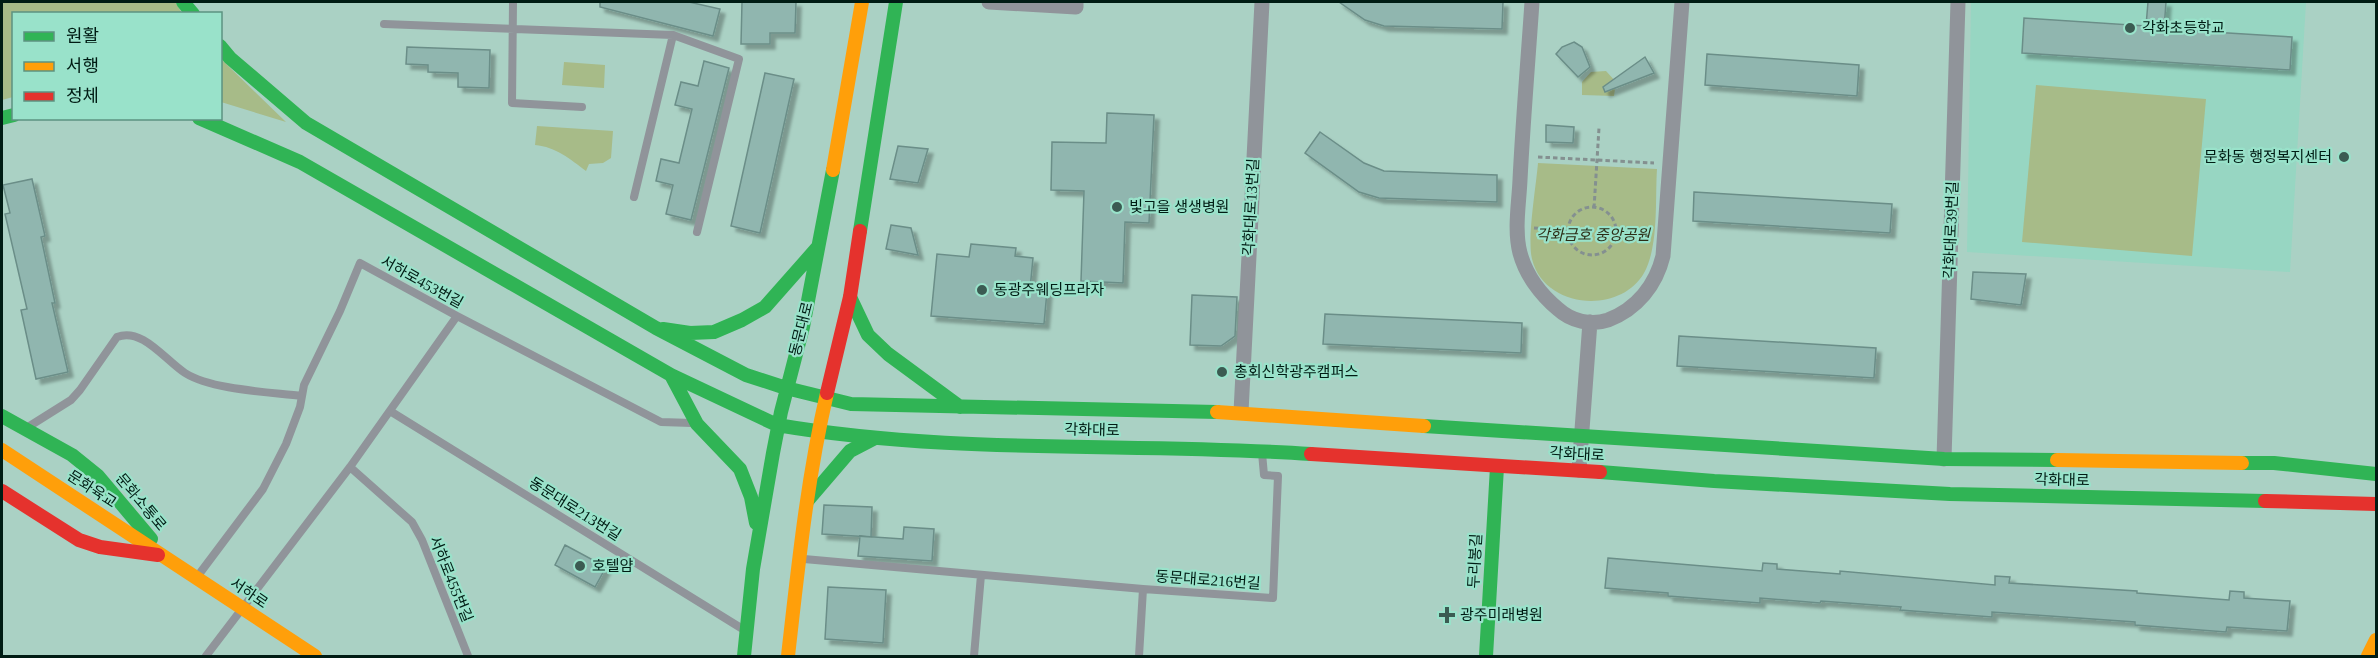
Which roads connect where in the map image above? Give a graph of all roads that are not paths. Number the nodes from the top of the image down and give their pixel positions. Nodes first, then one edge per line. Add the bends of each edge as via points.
1 (513, 2) edge
2 (862, 2) edge
3 (896, 2) edge
4 (989, 2) edge
5 (1076, 2) edge
6 (1262, 2) edge
7 (1532, 2) edge
8 (1682, 2) edge
9 (1958, 2) edge
10 (384, 24) dead end
11 (513, 29) junction
12 (673, 35) junction
13 (222, 48) edge
14 (582, 107) dead end
15 (204, 120) edge
16 (634, 197) dead end
17 (697, 232) dead end
18 (819, 246) junction
19 (850, 297) junction
20 (457, 316) junction
21 (1590, 322) junction
22 (656, 328) junction
23 (671, 375) junction
24 (786, 388) junction
25 (302, 396) junction
26 (825, 398) junction
27 (960, 407) junction
28 (390, 411) junction
29 (1241, 412) junction
30 (2, 416) edge
31 (697, 424) junction
32 (777, 425) junction
33 (25, 429) junction
34 (818, 432) junction
35 (1582, 436) junction
36 (875, 438) junction
37 (2, 450) edge
38 (1262, 451) junction
39 (1944, 459) junction
40 (350, 467) junction
41 (1497, 467) junction
42 (1579, 470) junction
43 (2376, 474) edge
44 (2, 491) edge
45 (808, 500) junction
46 (2376, 504) edge
47 (758, 529) junction
48 (164, 556) junction
49 (799, 559) junction
50 (981, 576) junction
51 (196, 577) junction
52 (1143, 589) junction
53 (242, 609) junction
54 (746, 630) junction
55 (2376, 640) edge
56 (206, 657) edge
57 (315, 657) edge
58 (468, 657) edge
59 (744, 657) edge
60 (788, 657) edge
61 (974, 657) edge
62 (1139, 657) edge
63 (1486, 657) edge
64 (2368, 657) edge

1 - 11 lane
2 - 18 main road, 동문대로
3 - 19 main road
4 - 5 street via 1076,7
6 - 29 street, 각화대로13번길
7 - 21 street via 1519,250 1539,290 1565,316
8 - 21 street via 1659,272 1648,290 1621,313 1599,323
9 - 39 street, 각화대로39번길
10 - 11 lane
11 - 12 lane
11 - 14 lane via 512,103
12 - 16 lane
12 - 17 lane via 739,60
13 - 22 main road, 각화대로 via 306,123
15 - 23 main road, 각화대로 via 300,162
18 - 22 main road via 765,307 742,320 714,332
18 - 24 main road, 동문대로
19 - 26 main road
19 - 27 main road via 868,335
20 - 25 lane, 서하로453번길 via 360,263
20 - 28 lane
20 - 31 lane, 서하로453번길 via 661,422
21 - 35 street
22 - 24 main road, 각화대로 via 746,375
23 - 31 main road
23 - 32 main road, 각화대로
24 - 26 main road, 각화대로
24 - 32 main road, 동문대로
25 - 33 lane via 206,382 181,370 140,337 126,333 110,345 71,400
25 - 51 lane, 서하로453번길 via 286,444 263,489
26 - 27 main road, 각화대로 via 851,404
26 - 34 main road
27 - 29 main road, 각화대로
28 - 40 lane
28 - 54 lane, 동문대로213번길
29 - 35 main road, 각화대로
30 - 33 main road, 문화소통로
31 - 47 main road via 740,469
32 - 34 main road, 각화대로
32 - 47 main road, 동문대로
33 - 48 main road, 문화소통로 via 72,455 98,476
34 - 36 main road, 각화대로
34 - 45 main road
35 - 39 main road, 각화대로
35 - 42 street
36 - 38 main road, 각화대로 via 929,443
36 - 45 main road via 850,451
37 - 48 main road, 문화육교
38 - 41 main road, 각화대로
38 - 52 lane, 동문대로216번길 via 1263,475 1278,476 1273,598
39 - 43 main road, 각화대로 via 2274,463
40 - 53 lane
40 - 58 lane, 서하로455번길 via 412,522
41 - 42 main road, 각화대로
41 - 63 main road, 두리봉길
42 - 46 main road, 각화대로 via 1950,494
44 - 48 main road, 문화소통로 via 79,540
45 - 49 main road
47 - 54 main road, 동문대로
48 - 51 main road, 서하로
49 - 50 lane, 동문대로216번길
49 - 60 main road
50 - 52 lane, 동문대로216번길
50 - 61 lane
51 - 53 main road, 서하로
52 - 62 lane
53 - 56 lane
53 - 57 main road, 서하로
54 - 59 main road, 동문대로
55 - 64 main road

